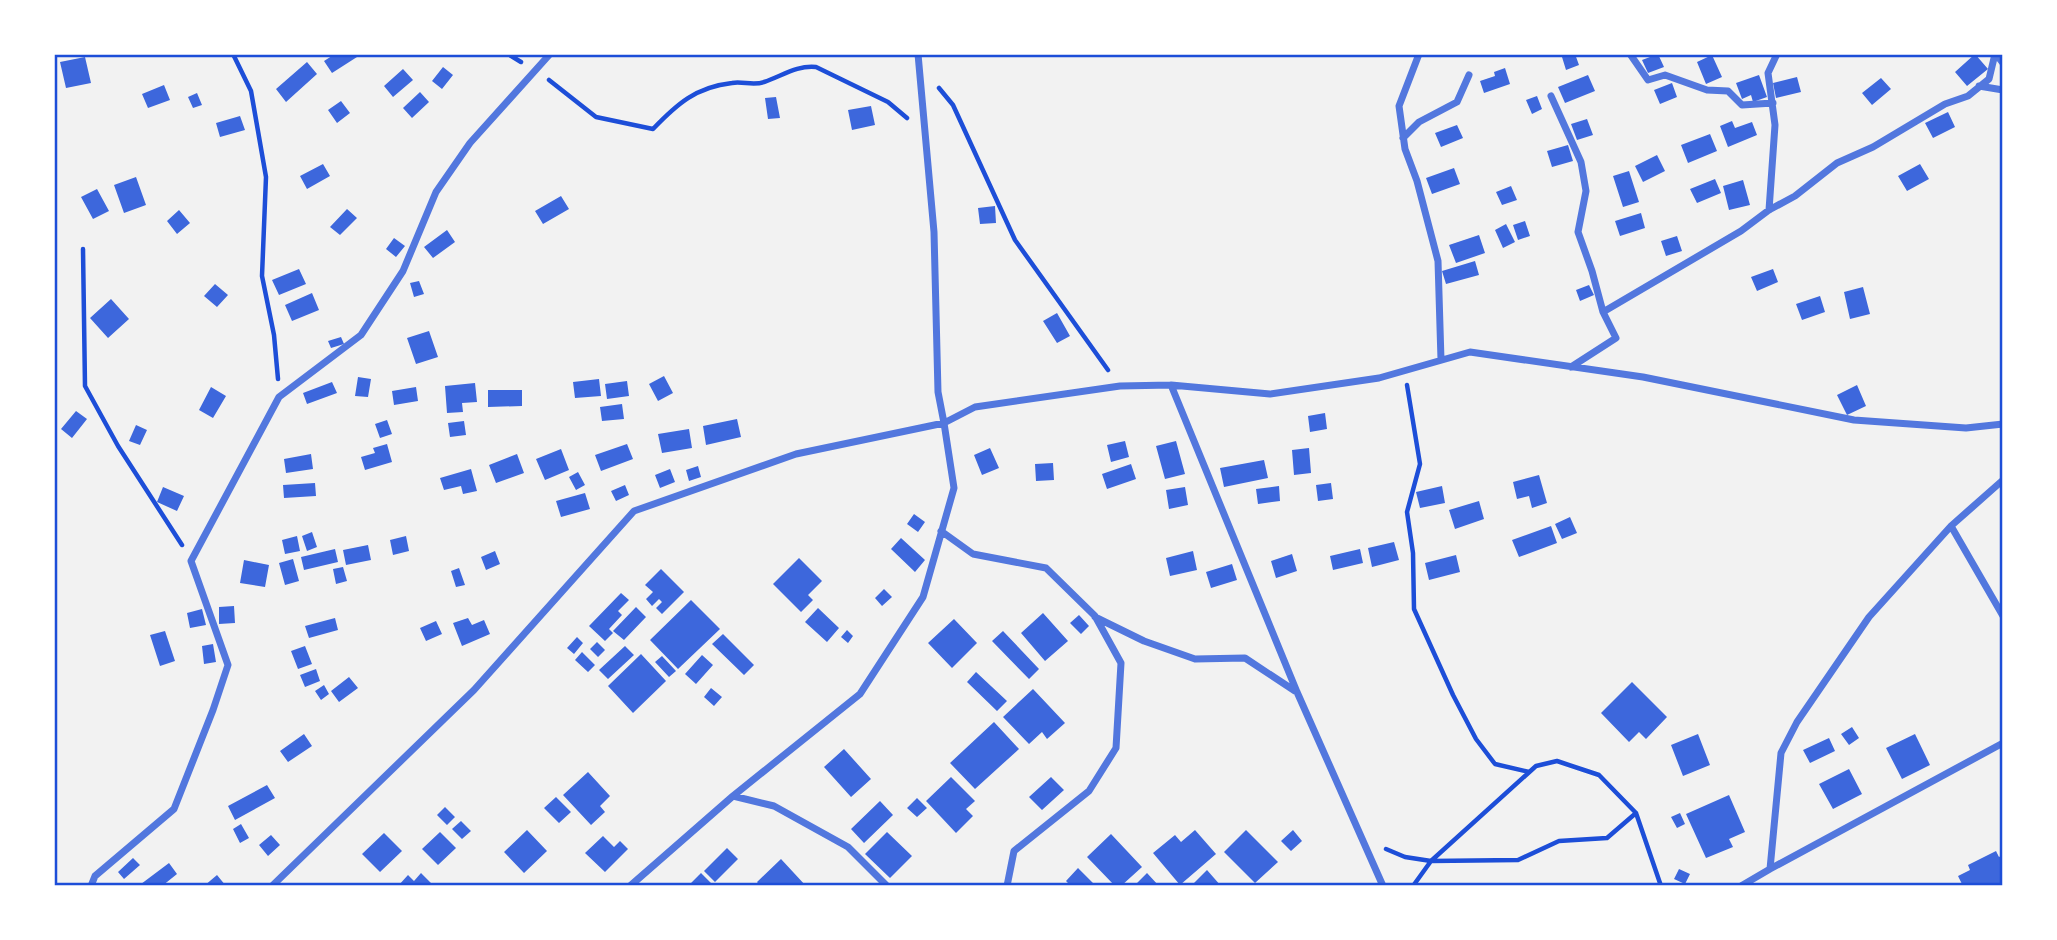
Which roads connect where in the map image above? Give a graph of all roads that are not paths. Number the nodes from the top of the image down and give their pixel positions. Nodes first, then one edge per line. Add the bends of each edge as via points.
1 (550, 54) edge
2 (1419, 54) edge
3 (1630, 54) edge
4 (1777, 54) edge
5 (1995, 54) edge
6 (919, 58) edge
7 (2003, 63) edge
8 (1469, 75) dead end
9 (1979, 86) junction
10 (2003, 90) edge
11 (1551, 96) dead end
12 (1773, 103) junction
13 (1403, 138) junction
14 (1769, 210) junction
15 (1603, 312) junction
16 (1441, 360) junction
17 (1570, 367) junction
18 (1171, 385) junction
19 (944, 423) junction
20 (2003, 424) edge
21 (2003, 480) edge
22 (1951, 526) junction
23 (942, 531) junction
24 (2003, 616) edge
25 (1095, 617) junction
26 (1297, 692) junction
27 (2003, 743) edge
28 (733, 796) junction
29 (1770, 869) junction
30 (91, 886) edge
31 (272, 886) edge
32 (630, 886) edge
33 (887, 886) edge
34 (1007, 886) edge
35 (1383, 886) edge
36 (1741, 886) edge

1 - 30 street via 470,143 436,192 403,271 361,335 279,397 191,561 228,665 213,709 174,808 95,876
2 - 13 street via 1399,106
3 - 12 street via 1648,80 1665,75 1707,90 1728,91 1742,104
4 - 12 street via 1768,73
5 - 7 street
5 - 9 street via 1989,79
6 - 19 street via 934,232 938,392
8 - 13 street via 1457,102 1419,122
9 - 10 street
9 - 14 street via 1873,148 1837,163
11 - 15 street via 1581,162 1586,191 1578,232
12 - 14 street
13 - 16 street via 1437,261
14 - 15 street
15 - 17 street via 1616,338
16 - 17 street via 1470,352
16 - 18 street via 1379,378 1270,394
17 - 20 street via 1643,377 1854,420 1966,428
18 - 19 street via 1120,386 975,408
18 - 26 street
19 - 23 street via 954,488
19 - 31 street via 796,454 634,510 474,690
21 - 22 street
22 - 24 street
22 - 29 street via 1869,617 1781,752
23 - 25 street via 973,554 1046,568
23 - 28 street via 923,597 860,694
25 - 26 street via 1195,659 1245,658
25 - 34 street via 1121,663 1116,748 1089,791 1014,851
26 - 35 street
27 - 29 street
28 - 32 street
28 - 33 street via 774,806 848,847
29 - 36 street

